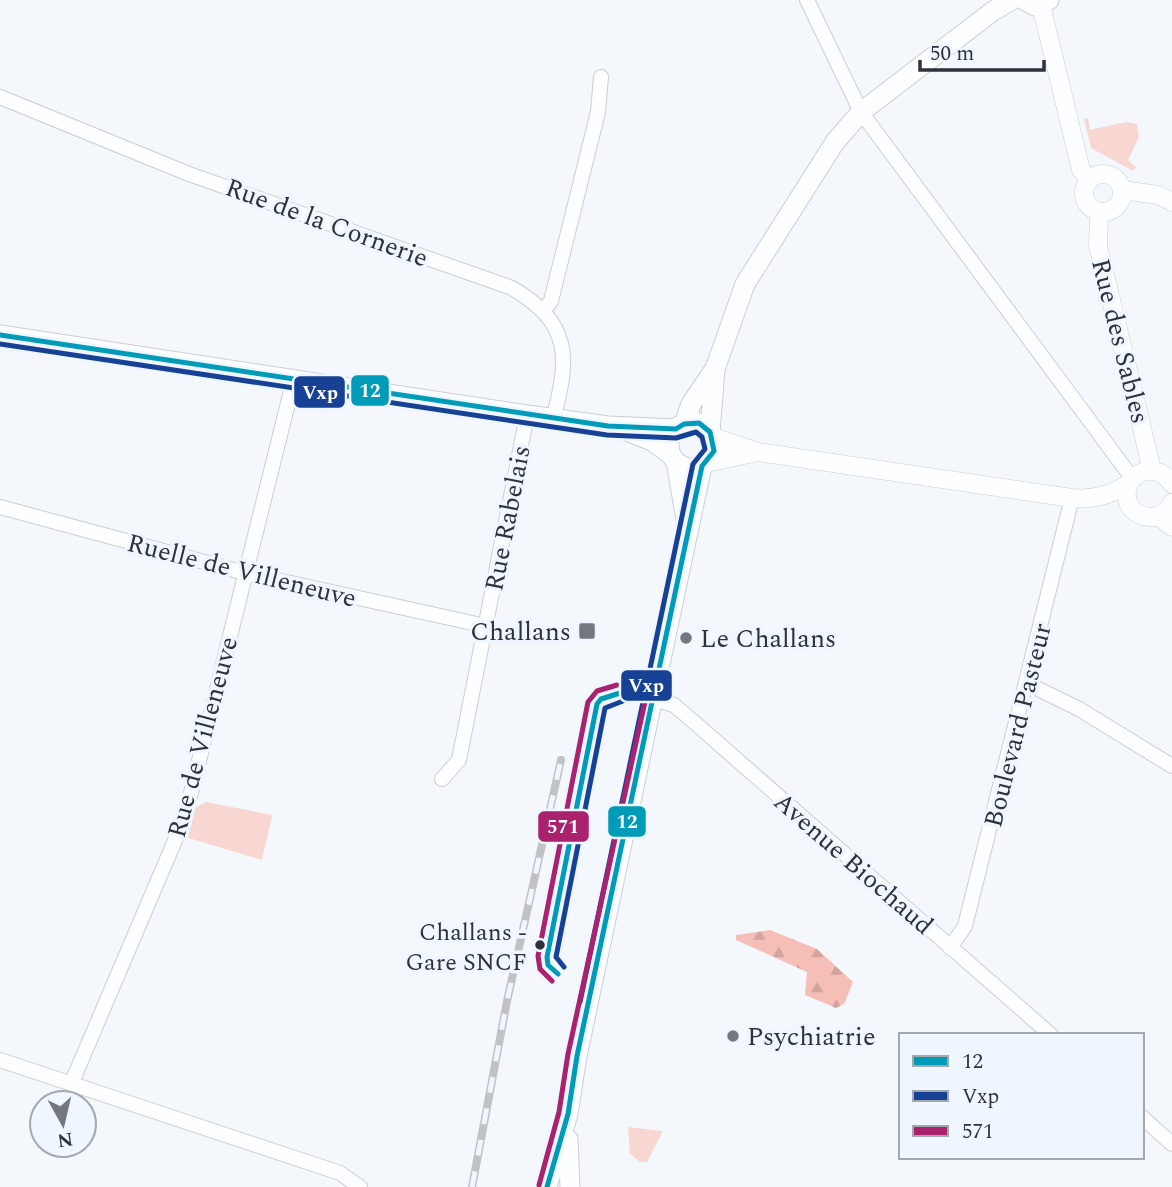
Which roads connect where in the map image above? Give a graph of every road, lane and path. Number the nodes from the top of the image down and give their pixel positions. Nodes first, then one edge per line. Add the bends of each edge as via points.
1 (807, 0) edge
2 (1012, 0) edge
3 (1038, 2) edge
4 (601, 77) dead end
5 (0, 97) edge
6 (861, 112) junction
7 (1090, 180) junction
8 (1122, 190) junction
9 (1172, 202) edge
10 (1099, 212) junction
11 (544, 310) junction
12 (0, 335) edge
13 (715, 369) junction
14 (294, 379) junction
15 (527, 415) junction
16 (553, 419) junction
17 (613, 426) junction
18 (680, 426) junction
19 (712, 435) junction
20 (758, 452) junction
21 (673, 458) junction
22 (704, 464) junction
23 (1152, 470) junction
24 (1130, 481) junction
25 (1172, 484) edge
26 (1080, 499) junction
27 (1172, 503) edge
28 (1130, 507) junction
29 (0, 508) edge
30 (1165, 522) edge
31 (688, 542) junction
32 (245, 573) junction
33 (486, 626) junction
34 (1028, 684) junction
35 (654, 699) junction
36 (1172, 766) edge
37 (442, 779) dead end
38 (950, 947) junction
39 (1049, 1033) edge
40 (0, 1060) edge
41 (72, 1082) junction
42 (568, 1114) junction
43 (1144, 1119) edge
44 (1172, 1144) edge
45 (360, 1187) edge
46 (547, 1187) edge
47 (570, 1187) edge

1 - 6 street
2 - 6 main road
3 - 7 street via 1081,170
4 - 11 street via 595,125 551,301
5 - 11 street, Rue de la Cornerie via 189,174 512,288
6 - 13 main road via 835,142 744,284
6 - 24 street
7 - 8 street via 1101,174 1112,176
7 - 10 street via 1086,201
8 - 9 street via 1158,195
8 - 10 street via 1116,207
10 - 23 street, Rue des Sables via 1098,246
11 - 16 street, Rue de la Cornerie via 563,350 564,374
12 - 14 main road
13 - 18 main road
13 - 19 main road
14 - 15 main road
14 - 32 street, Rue de Villeneuve
15 - 16 main road
15 - 33 street, Rue Rabelais
16 - 17 main road
17 - 18 main road
17 - 21 main road via 643,436
18 - 19 main road via 699,423
18 - 21 main road via 669,440
19 - 20 street
19 - 22 main road via 714,451
20 - 22 street
20 - 26 street
21 - 22 main road via 688,468
21 - 31 main road via 685,504
22 - 31 main road
23 - 24 street via 1141,471
23 - 25 street via 1167,476
24 - 26 street via 1115,492
24 - 28 street via 1126,492
26 - 28 street via 1099,506
26 - 34 street, Boulevard Pasteur
27 - 30 street
28 - 30 street
29 - 32 street, Ruelle de Villeneuve
31 - 35 main road
32 - 33 street, Ruelle de Villeneuve
32 - 41 street, Rue de Villeneuve via 185,817
33 - 37 street, Rue Rabelais via 459,760
34 - 36 street via 1079,709
34 - 38 street, Boulevard Pasteur via 965,926
35 - 38 street, Avenue Biochaud via 674,705
35 - 42 main road
38 - 39 street, Avenue Biochaud
40 - 41 street
41 - 45 street via 340,1173
42 - 46 main road
42 - 47 main road
43 - 44 street

